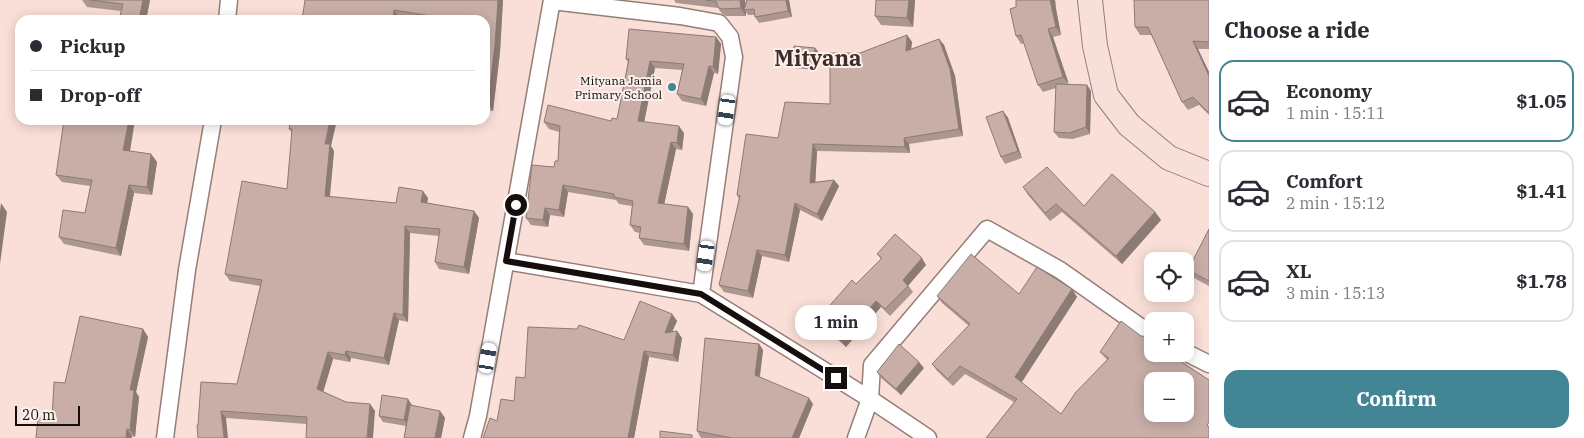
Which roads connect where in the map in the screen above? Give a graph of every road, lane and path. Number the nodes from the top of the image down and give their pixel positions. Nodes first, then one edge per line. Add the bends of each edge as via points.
1 (229, 0) edge
2 (552, 0) edge
3 (1090, 0) edge
4 (228, 15) edge
5 (212, 125) edge
6 (1209, 174) edge
7 (506, 261) junction
8 (701, 294) junction
9 (1144, 329) edge
10 (1194, 356) edge
11 (1209, 364) edge
12 (870, 399) junction
13 (165, 438) edge
14 (472, 438) edge
15 (856, 438) edge
16 (928, 438) edge

1 - 4 street
2 - 7 street
2 - 8 street via 680,16 718,24 730,37 734,58
3 - 6 main road via 1095,46 1106,95 1129,125 1169,158
5 - 13 street
7 - 8 street
7 - 14 street
8 - 12 street
9 - 12 street via 1060,270 987,229 872,365
10 - 11 street
12 - 15 street
12 - 16 street

